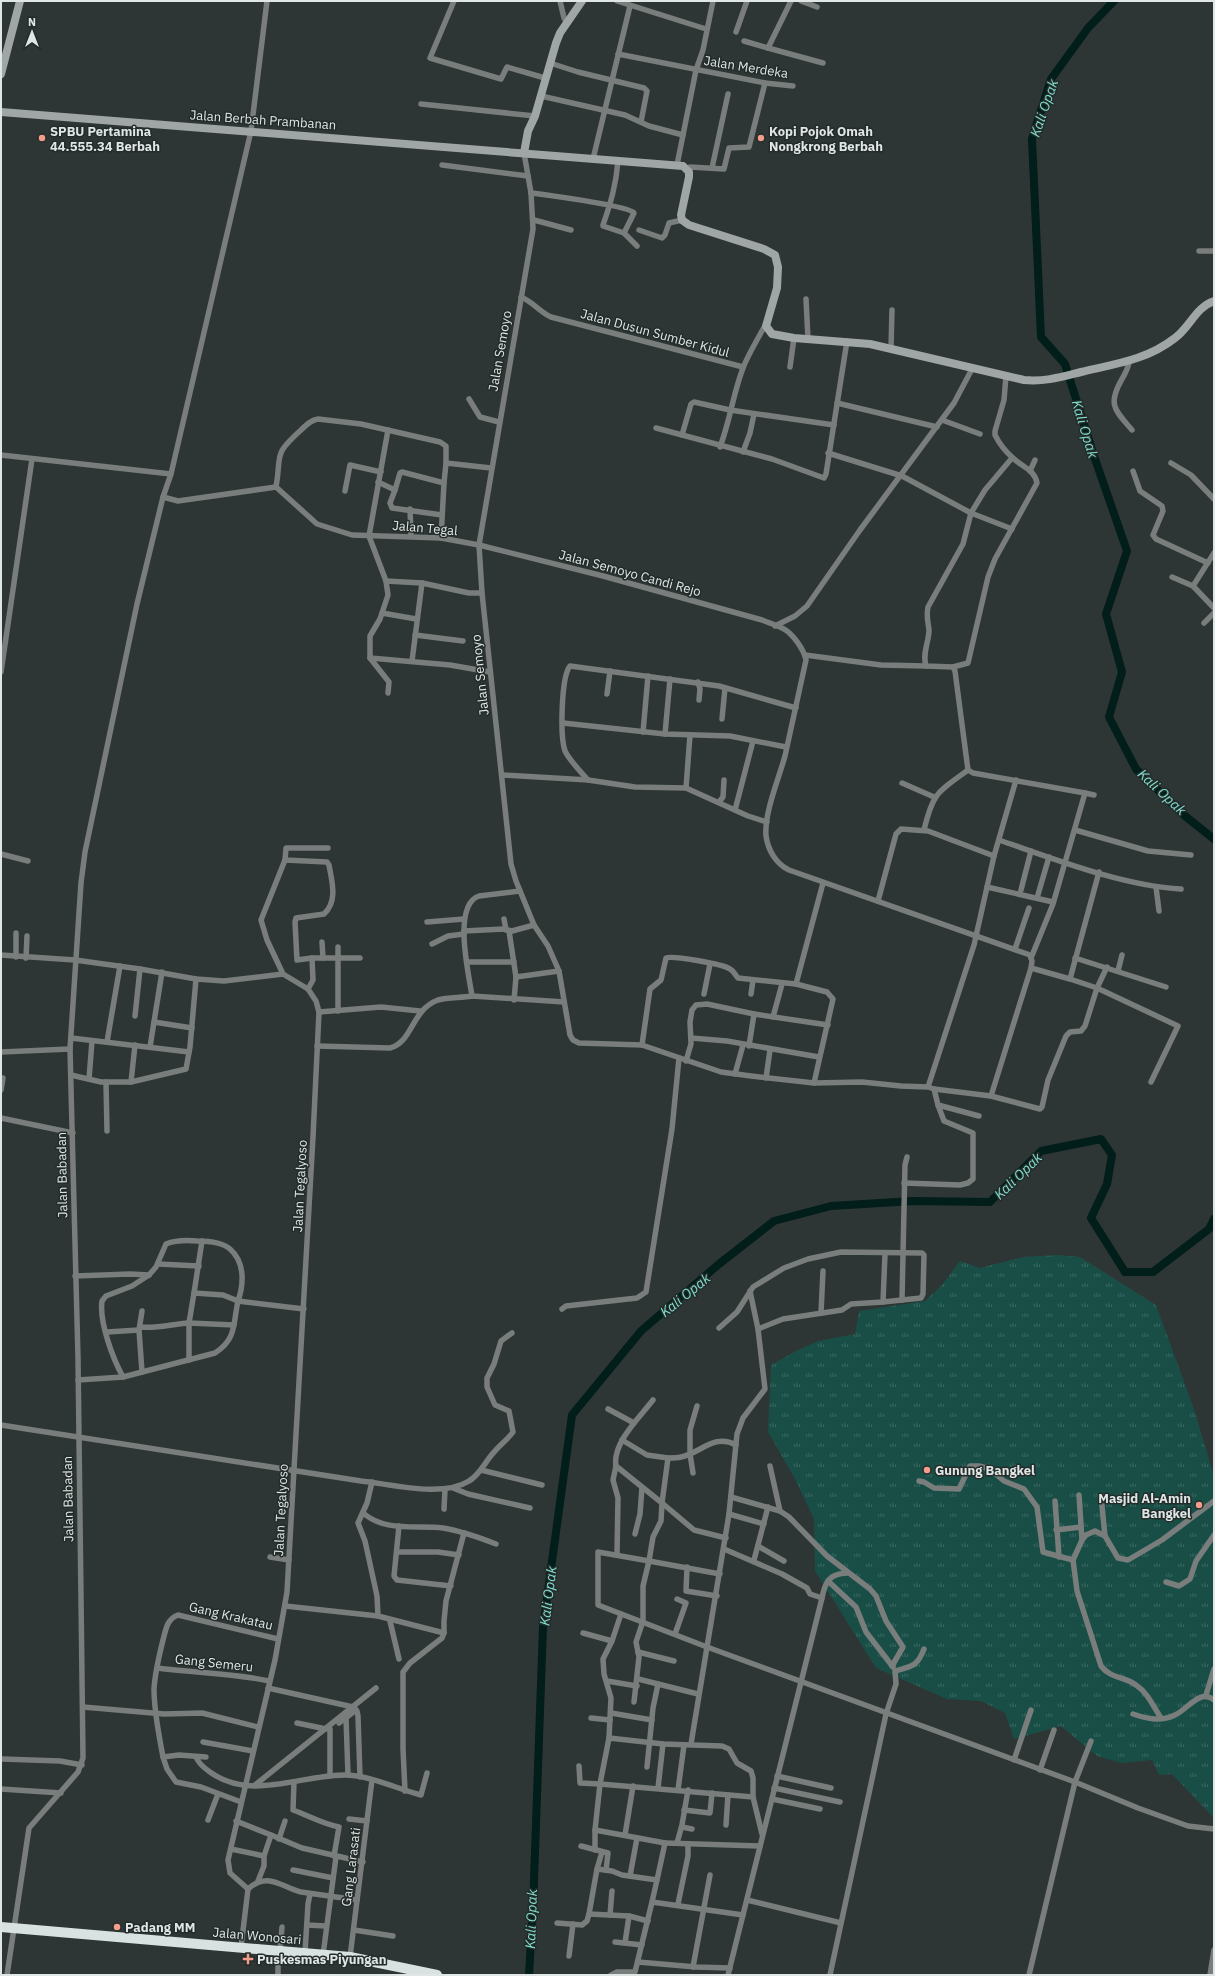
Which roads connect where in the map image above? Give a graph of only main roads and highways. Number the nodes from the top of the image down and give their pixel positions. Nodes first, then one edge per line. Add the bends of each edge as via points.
1 (1, 1927) edge
2 (413, 1973) edge
3 (437, 1975) edge

1 - 2 highway, Jalan Wonosari via 350,1957
2 - 3 highway, Jalan Wonosari

